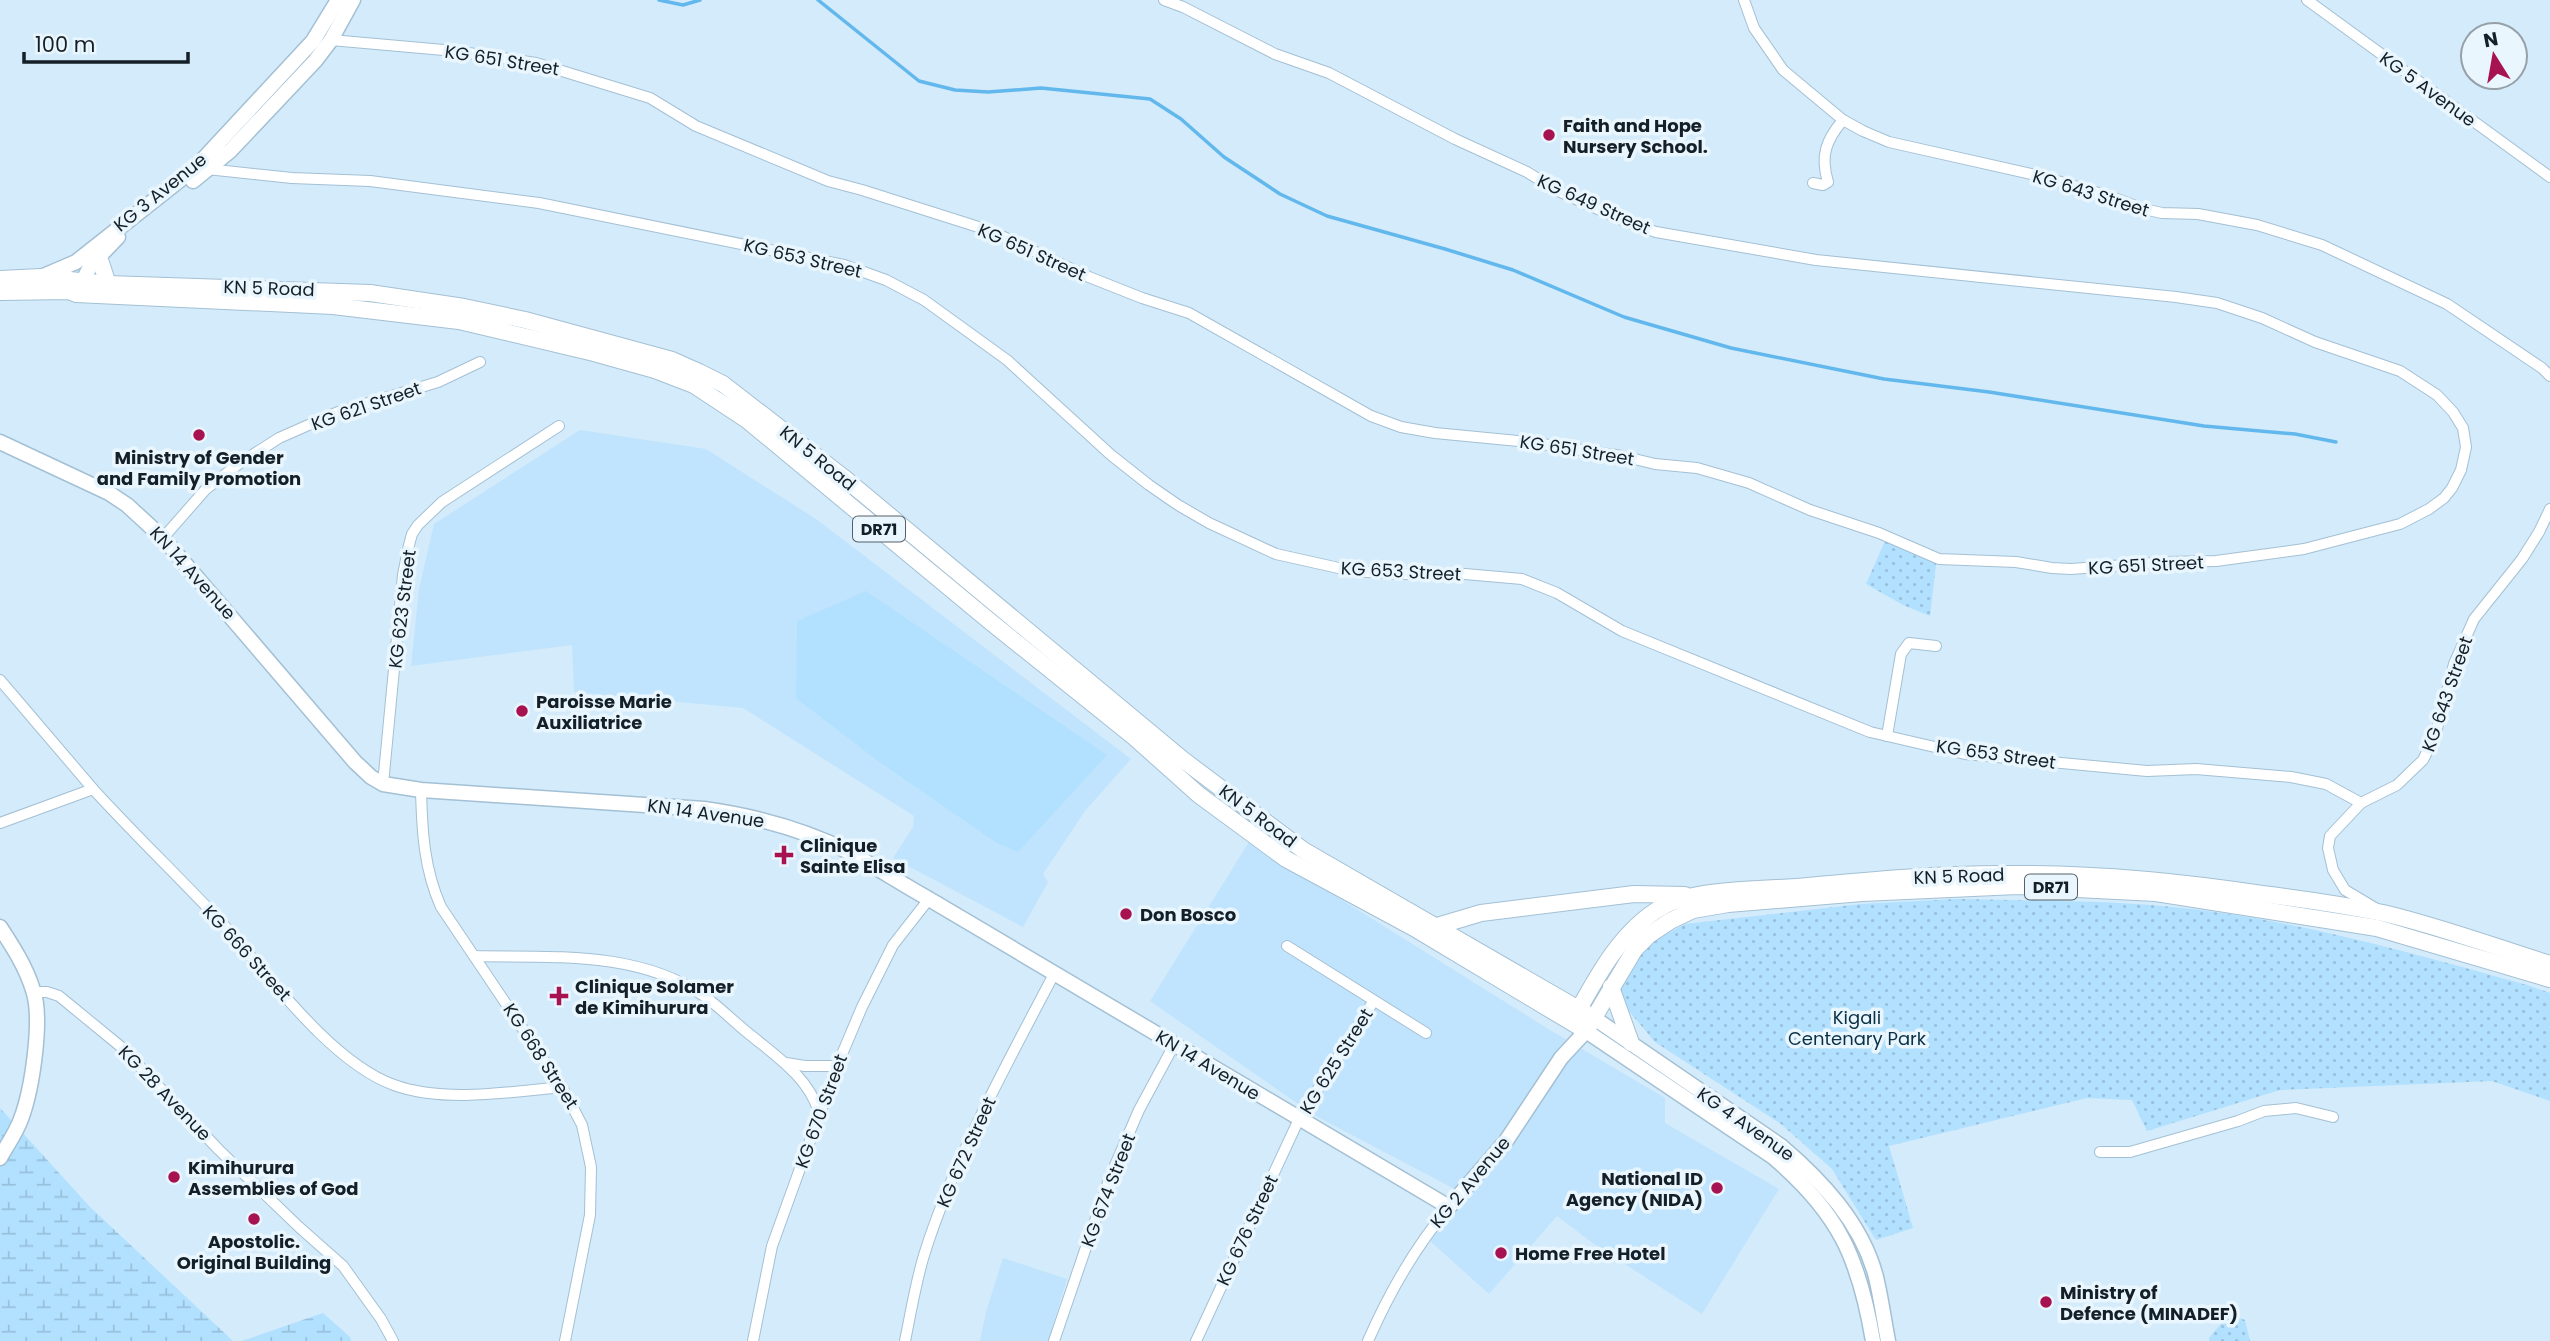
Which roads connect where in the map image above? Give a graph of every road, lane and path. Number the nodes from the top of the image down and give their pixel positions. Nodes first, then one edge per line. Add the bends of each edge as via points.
1 (338, 0) edge
2 (354, 0) edge
3 (1164, 0) edge
4 (1744, 0) edge
5 (2307, 0) edge
6 (331, 40) junction
7 (1843, 120) junction
8 (207, 169) junction
9 (2550, 177) edge
10 (1813, 183) dead end
11 (99, 257) junction
12 (41, 277) junction
13 (0, 279) edge
14 (108, 284) junction
15 (76, 289) junction
16 (0, 292) edge
17 (2145, 294) joint
18 (480, 362) dead end
19 (2550, 376) edge
20 (559, 426) dead end
21 (0, 442) edge
22 (2550, 509) edge
23 (163, 538) junction
24 (1936, 646) dead end
25 (0, 680) edge
26 (1887, 736) junction
27 (383, 783) junction
28 (93, 789) junction
29 (421, 790) junction
30 (2361, 803) junction
31 (0, 823) edge
32 (1698, 896) junction
33 (929, 898) junction
34 (2386, 914) junction
35 (0, 927) edge
36 (1434, 927) junction
37 (1287, 946) dead end
38 (475, 956) junction
39 (2550, 964) edge
40 (1054, 974) junction
41 (2550, 979) edge
42 (1611, 987) junction
43 (34, 992) junction
44 (1373, 1002) junction
45 (1575, 1015) junction
46 (1590, 1025) junction
47 (1426, 1033) dead end
48 (1631, 1042) junction
49 (1174, 1045) junction
50 (1562, 1058) junction
51 (785, 1063) junction
52 (836, 1066) junction
53 (562, 1087) junction
54 (1705, 1104) junction
55 (819, 1112) junction
56 (2333, 1117) dead end
57 (1299, 1119) junction
58 (2100, 1152) dead end
59 (0, 1157) edge
60 (1449, 1207) junction
61 (393, 1341) edge
62 (565, 1341) edge
63 (753, 1341) edge
64 (905, 1341) edge
65 (1054, 1341) edge
66 (1196, 1341) edge
67 (1368, 1341) edge
68 (1873, 1341) edge
69 (1888, 1341) edge

1 - 12 main road, KG 3 Avenue via 313,41 195,168 76,261
2 - 6 main road, KG 3 Avenue
3 - 17 street, KG 649 Street via 1275,54 1329,73 1556,190 1656,232 1816,260
4 - 7 street, KG 643 Street via 1754,28 1783,71
5 - 9 street, KG 5 Avenue
6 - 8 main road, KG 3 Avenue via 230,151
6 - 17 street, KG 651 Street via 493,56 587,77 657,101 696,126 828,181 991,231 1090,277 1189,313 1371,416 1401,427 1697,468 1749,483 1939,559 2071,569 2216,561 2304,549 2400,524 2429,509 2452,488 2466,447 2463,429 2453,412 2421,384 2400,371 2217,303
7 - 10 street via 1824,151 1828,182
7 - 19 street, KG 643 Street via 1889,142 2040,176 2162,214 2198,214 2257,225 2322,246 2446,304
8 - 11 main road, KG 3 Avenue via 110,243
8 - 26 street, KG 653 Street via 370,181 539,203 845,265 924,300 1007,360 1149,485 1241,539 1276,554 1352,571 1465,574 1539,584 1622,631
11 - 14 main road
11 - 15 main road, KG 3 Avenue
12 - 13 main road, KN 5 Road / DR71
12 - 15 main road, KN 5 Road / DR71
14 - 15 main road, KN 5 Road / DR71
14 - 36 main road, KN 5 Road / DR71 via 336,290 464,307 651,354 699,372 723,384 843,477 1182,759 1303,850
15 - 16 main road, KN 5 Road / DR71
15 - 45 main road, KN 5 Road / DR71 via 332,306 459,321 594,353 694,385 747,420 1199,795 1286,859
18 - 23 street, KG 621 Street via 438,382 338,412 279,438 206,489
20 - 27 street, KG 623 Street via 442,502 412,534 403,575
21 - 23 main road, KN 14 Avenue via 109,492
22 - 30 street, KG 643 Street via 2522,559 2474,619 2454,664 2435,736 2423,760 2397,785
23 - 27 main road, KN 14 Avenue via 340,745
24 - 26 street via 1909,643 1901,654
25 - 28 street, KG 666 Street
26 - 30 street, KG 653 Street via 1965,754 2147,771 2196,769 2291,777 2326,784
27 - 29 main road, KN 14 Avenue
28 - 31 street
28 - 53 street, KG 666 Street via 223,925 276,988 369,1073 394,1086 436,1094
29 - 33 main road, KN 14 Avenue via 740,814 791,828 848,852
29 - 38 street, KG 668 Street via 423,847 434,891 450,924
30 - 34 street, KG 643 Street via 2330,836 2328,848 2333,870 2345,890
32 - 34 main road, KN 5 Road / DR71 via 1875,879 2052,874 2181,883
32 - 36 main road via 1634,894 1481,913
32 - 45 main road, KN 5 Road / DR71 via 1662,907 1631,932
33 - 40 main road, KN 14 Avenue
33 - 52 street, KG 670 Street via 893,945
34 - 39 main road, KN 5 Road / DR71
35 - 43 main road
36 - 45 main road, KN 5 Road / DR71
37 - 44 street
38 - 51 street via 610,961 661,973 705,996
38 - 53 street, KG 668 Street
40 - 49 main road, KN 14 Avenue
40 - 64 street, KG 672 Street via 950,1183 924,1254
41 - 42 main road, KN 5 Road / DR71 via 2377,928 2156,893 2017,886 1862,893 1693,910 1670,921 1635,949
42 - 46 main road, KN 5 Road / DR71
42 - 48 main road
43 - 59 main road via 37,1025 29,1096
43 - 61 street, KG 28 Avenue via 47,992 72,1004 120,1046 248,1178 343,1266
44 - 47 street
44 - 57 street, KG 625 Street
45 - 46 main road, KN 5 Road / DR71
45 - 50 main road, KN 5 Road
46 - 48 main road, KG 4 Avenue
46 - 50 main road, KG 2 Avenue
46 - 54 main road, KG 4 Avenue
48 - 54 main road, KG 4 Avenue
49 - 57 main road, KN 14 Avenue
49 - 65 street, KG 674 Street via 1110,1177
50 - 60 main road, KG 2 Avenue via 1506,1141
51 - 52 street
51 - 55 street via 807,1085
52 - 55 street, KG 670 Street
53 - 62 street, KG 668 Street via 582,1125 592,1190
54 - 68 main road, KG 4 Avenue via 1773,1157 1818,1201 1852,1255
54 - 69 main road, KG 4 Avenue via 1781,1146 1831,1195 1854,1228 1875,1275
55 - 63 street, KG 670 Street via 772,1246
56 - 58 street via 2296,1108 2264,1111 2130,1152
57 - 60 main road, KN 14 Avenue
57 - 66 street, KG 676 Street
60 - 67 street, KG 2 Avenue via 1404,1269

